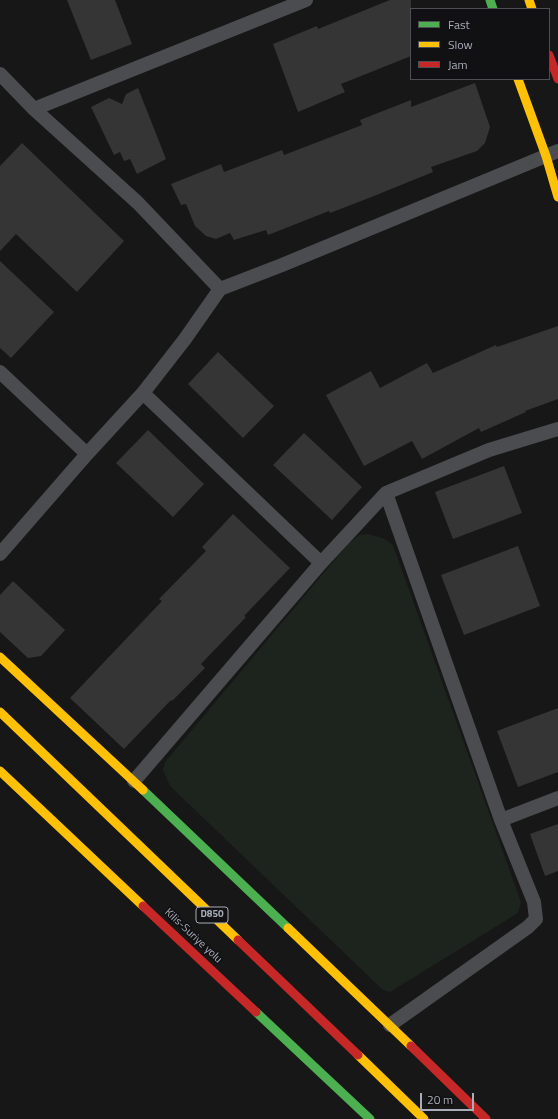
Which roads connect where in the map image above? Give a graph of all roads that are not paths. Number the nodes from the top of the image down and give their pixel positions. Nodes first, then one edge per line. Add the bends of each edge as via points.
1 (306, 0) edge
2 (550, 58) edge
3 (0, 74) edge
4 (558, 79) edge
5 (518, 80) edge
6 (34, 109) junction
7 (552, 153) edge
8 (558, 197) edge
9 (220, 289) junction
10 (0, 372) edge
11 (143, 393) junction
12 (558, 429) edge
13 (87, 454) junction
14 (386, 493) junction
15 (0, 554) edge
16 (321, 563) junction
17 (0, 657) edge
18 (0, 712) edge
19 (0, 771) edge
20 (134, 781) junction
21 (558, 798) edge
22 (501, 820) junction
23 (390, 1025) junction
24 (370, 1119) edge
25 (424, 1119) edge
26 (486, 1119) edge

1 - 6 street
2 - 4 main road
3 - 6 street
5 - 7 main road
6 - 9 street via 138,203
7 - 8 main road
7 - 9 street
9 - 11 street
10 - 13 street
11 - 13 street
11 - 16 street
12 - 14 street via 489,450
13 - 15 street
14 - 16 street
14 - 22 street
16 - 20 street
17 - 20 main road
18 - 25 main road, D850
19 - 24 main road, Kilis-Suriye yolu
20 - 23 main road
21 - 22 street
22 - 23 street via 534,902 536,919
23 - 26 main road

